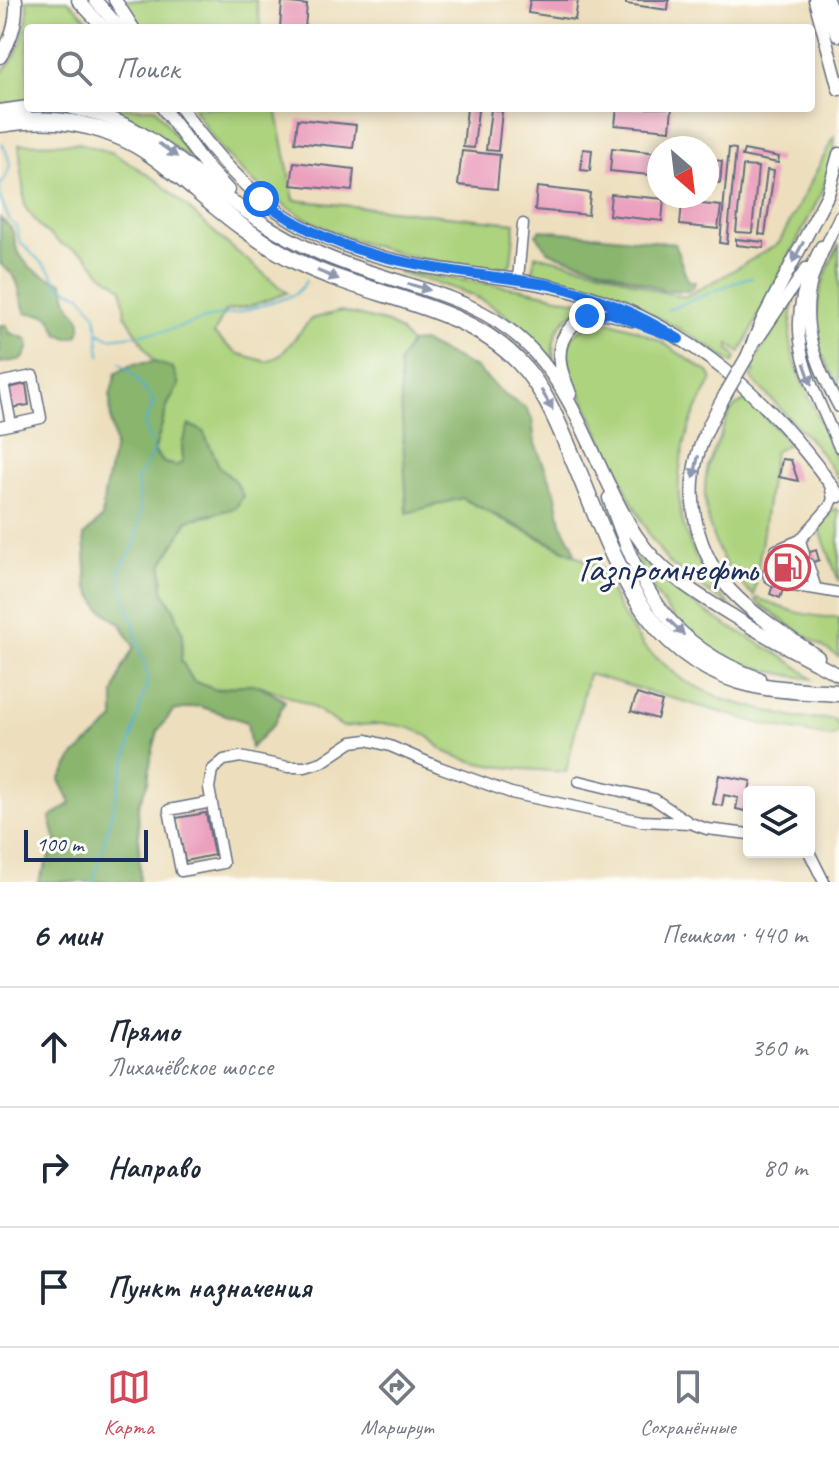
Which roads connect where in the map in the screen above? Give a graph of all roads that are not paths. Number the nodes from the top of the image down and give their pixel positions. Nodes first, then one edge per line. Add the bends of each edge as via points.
1 (16, 0) edge
2 (78, 0) edge
3 (95, 0) edge
4 (115, 0) edge
5 (815, 0) edge
6 (825, 0) edge
7 (100, 24) edge
8 (116, 24) edge
9 (130, 24) edge
10 (839, 33) edge
11 (0, 57) edge
12 (839, 89) edge
13 (24, 108) edge
14 (0, 111) edge
15 (89, 112) edge
16 (166, 112) edge
17 (184, 112) edge
18 (0, 124) edge
19 (839, 154) edge
20 (839, 216) edge
21 (523, 224) dead end
22 (269, 226) junction
23 (821, 246) junction
24 (518, 279) junction
25 (679, 339) junction
26 (748, 356) junction
27 (839, 407) edge
28 (5, 425) edge
29 (583, 429) junction
30 (839, 447) edge
31 (595, 457) junction
32 (827, 479) junction
33 (839, 496) edge
34 (800, 540) junction
35 (816, 589) junction
36 (839, 593) edge
37 (839, 674) edge
38 (793, 690) junction
39 (835, 693) edge
40 (579, 781) dead end
41 (212, 802) junction
42 (690, 823) junction
43 (743, 833) edge
44 (812, 858) edge
45 (824, 882) edge

1 - 11 main road via 14,29
2 - 7 main road
3 - 8 main road
4 - 9 main road
5 - 12 main road
6 - 10 highway
13 - 14 main road
15 -> 22 main road via 150,137
16 - 22 main road via 204,164
17 - 24 main road via 240,182 306,230 392,260
18 -> 38 highway via 68,121 122,137 282,253 322,273 455,318 488,336 520,363 545,397 625,578 658,629 718,673 757,686
19 -> 26 main road via 828,194
20 - 23 street
20 - 27 street via 811,283 809,311 817,365
21 - 24 street
22 -> 29 main road via 328,258 486,314 533,351
23 - 26 street
23 -> 30 street via 799,304 798,336 811,384
24 - 25 main road via 597,299
25 - 29 main road via 610,313 587,316 570,327 560,346 560,363
25 - 32 main road via 746,387 784,424
26 -> 37 main road, bridge via 704,437 693,478 695,523 717,572 737,597
28 - 28 street via 41,418 33,376 3,382
29 - 31 main road
31 - 37 main road via 635,534 672,576 770,639
31 -> 38 main road via 628,551 667,618 709,655
32 - 33 main road
32 - 34 street via 830,506
34 - 35 street
34 - 35 street via 776,550 768,574 780,583
35 - 36 street
38 - 39 highway
40 - 42 street via 654,799
41 - 41 street via 223,863 181,871 169,810
41 - 42 street via 212,770 224,760 240,757 305,767 352,742 367,740 511,793 641,821
42 - 43 street
44 - 45 street

